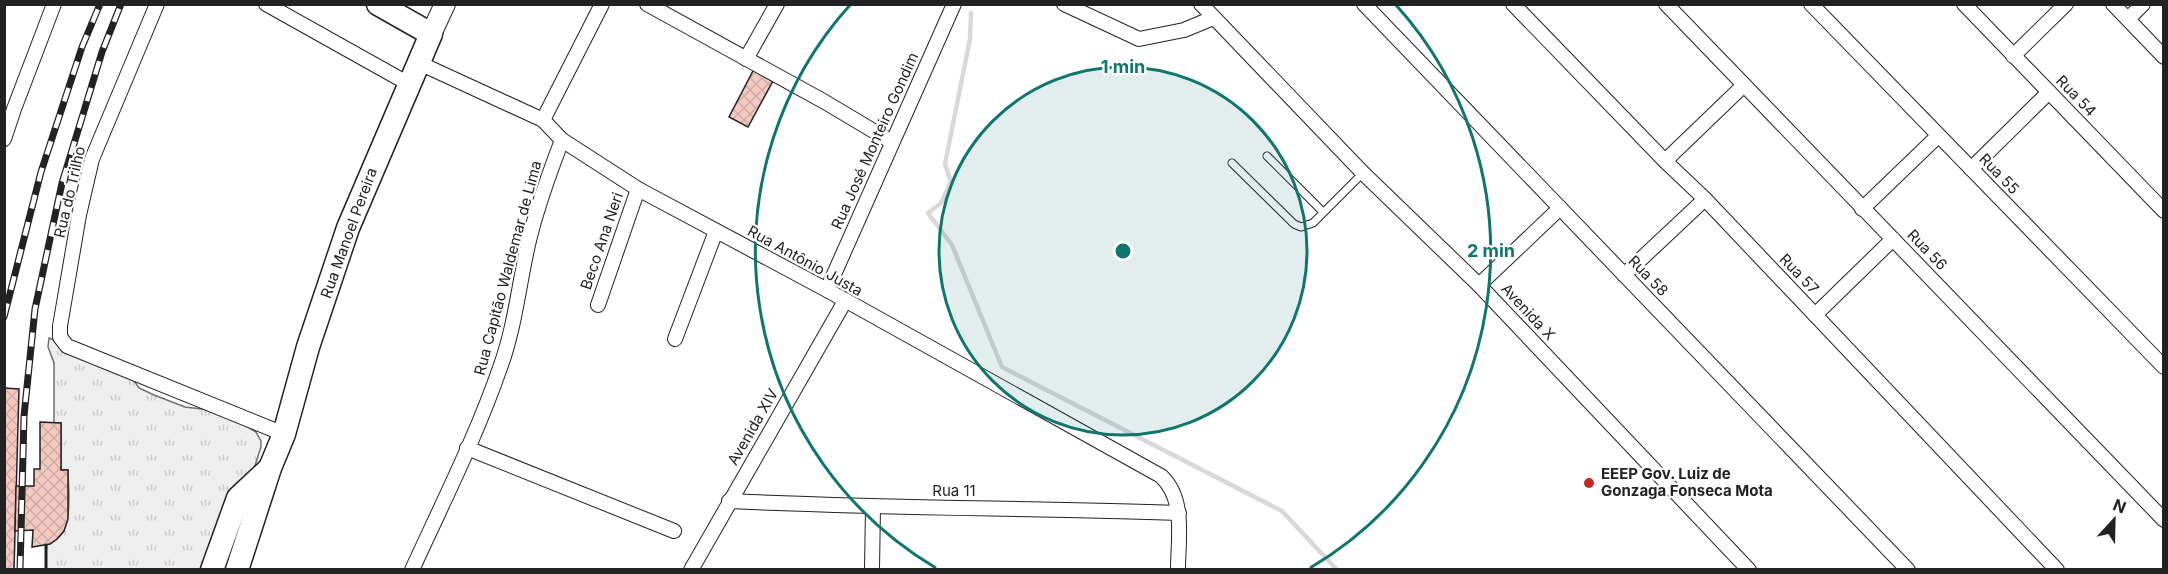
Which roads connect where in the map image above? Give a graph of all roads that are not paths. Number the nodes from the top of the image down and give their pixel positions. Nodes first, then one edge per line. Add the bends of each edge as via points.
1 (54, 4) edge
2 (157, 4) edge
3 (266, 4) edge
4 (378, 4) edge
5 (444, 4) edge
6 (602, 4) edge
7 (647, 4) edge
8 (777, 4) edge
9 (954, 4) edge
10 (1064, 4) edge
11 (1202, 4) edge
12 (1364, 4) edge
13 (1512, 4) edge
14 (1665, 4) edge
15 (1811, 4) edge
16 (1964, 4) edge
17 (2066, 4) edge
18 (2113, 4) edge
19 (2143, 4) edge
20 (1213, 18) junction
21 (2128, 20) junction
22 (431, 34) junction
23 (2013, 56) junction
24 (2163, 57) edge
25 (746, 59) junction
26 (419, 63) junction
27 (409, 84) junction
28 (1743, 86) junction
29 (2049, 92) junction
30 (543, 120) junction
31 (1938, 136) junction
32 (4, 139) edge
33 (561, 140) junction
34 (892, 142) junction
35 (1267, 156) dead end
36 (1665, 162) junction
37 (1232, 163) dead end
38 (1971, 169) junction
39 (1363, 173) junction
40 (638, 189) junction
41 (1705, 199) junction
42 (1560, 208) junction
43 (1862, 209) junction
44 (2163, 211) edge
45 (1323, 212) junction
46 (716, 231) junction
47 (1893, 239) junction
48 (1624, 274) junction
49 (1479, 285) junction
50 (827, 290) junction
51 (845, 302) junction
52 (598, 305) dead end
53 (1815, 315) junction
54 (675, 339) dead end
55 (2163, 367) edge
56 (284, 434) junction
57 (467, 448) junction
58 (270, 468) junction
59 (729, 501) junction
60 (873, 507) junction
61 (1179, 513) junction
62 (2163, 520) edge
63 (674, 531) dead end
64 (212, 570) edge
65 (237, 570) edge
66 (412, 570) edge
67 (691, 570) edge
68 (872, 570) edge
69 (1178, 570) edge
70 (1749, 570) edge
71 (1908, 570) edge
72 (2057, 570) edge

1 - 32 street
2 - 56 street, Rua do Trilho via 93,159 79,215 60,337 67,346
3 - 27 street
4 - 22 main road
5 - 22 street, Rua Manoel Pereira
6 - 30 street
7 - 25 street
8 - 25 street
9 - 34 street, Rua José Monteiro Gondim
10 - 20 street via 1139,39 1184,30
11 - 20 street, Avenida X
12 - 42 street, Rua 58
13 - 36 street, Rua 57
14 - 28 street, Rua 56
15 - 31 street, Rua 55
16 - 23 street, Rua 54
17 - 23 street
18 - 21 street
19 - 21 street
20 - 39 street, Avenida X
21 - 24 street
22 - 26 main road, Rua Manoel Pereira
23 - 29 street, Rua 54
25 - 34 street
26 - 27 main road, Rua Manoel Pereira
26 - 30 street, Rua Antônio Justa
27 - 56 main road, Rua Manoel Pereira via 348,228
28 - 36 street
28 - 43 street, Rua 56
29 - 38 street
29 - 44 street, Rua 54
30 - 33 street, Rua Antônio Justa
31 - 38 street, Rua 55
31 - 43 street
33 - 40 street, Rua Antônio Justa
33 - 57 street, Rua Capitão Waldemar de Lima via 529,244 502,363
34 - 50 street, Rua José Monteiro Gondim
35 - 45 lane
36 - 41 street, Rua 57
37 - 45 lane via 1294,225 1307,226
38 - 55 street, Rua 55
39 - 45 lane
39 - 49 street, Avenida X
40 - 46 street, Rua Antônio Justa
40 - 52 street, Beco Ana Neri
41 - 48 street
41 - 53 street, Rua 57
42 - 48 street, Rua 58
42 - 49 street
43 - 47 street, Rua 56
46 - 50 street, Rua Antônio Justa
46 - 54 street
47 - 53 street
47 - 62 street, Rua 56
48 - 71 street, Rua 58
49 - 70 street, Avenida X
50 - 51 street, Rua Antônio Justa
51 - 59 street, Avenida XIV
51 - 61 street, Rua Antônio Justa via 1161,476 1174,492
53 - 72 street, Rua 57
56 - 58 main road, Rua Manoel Pereira
57 - 63 street
57 - 66 street, Rua Capitão Waldemar de Lima
58 - 64 main road, Rua Manoel Pereira via 238,498
58 - 65 main road, Rua Manoel Pereira
59 - 60 street, Rua 11
59 - 67 street, Avenida XIV
60 - 61 street, Rua 11
60 - 68 street
61 - 69 street

